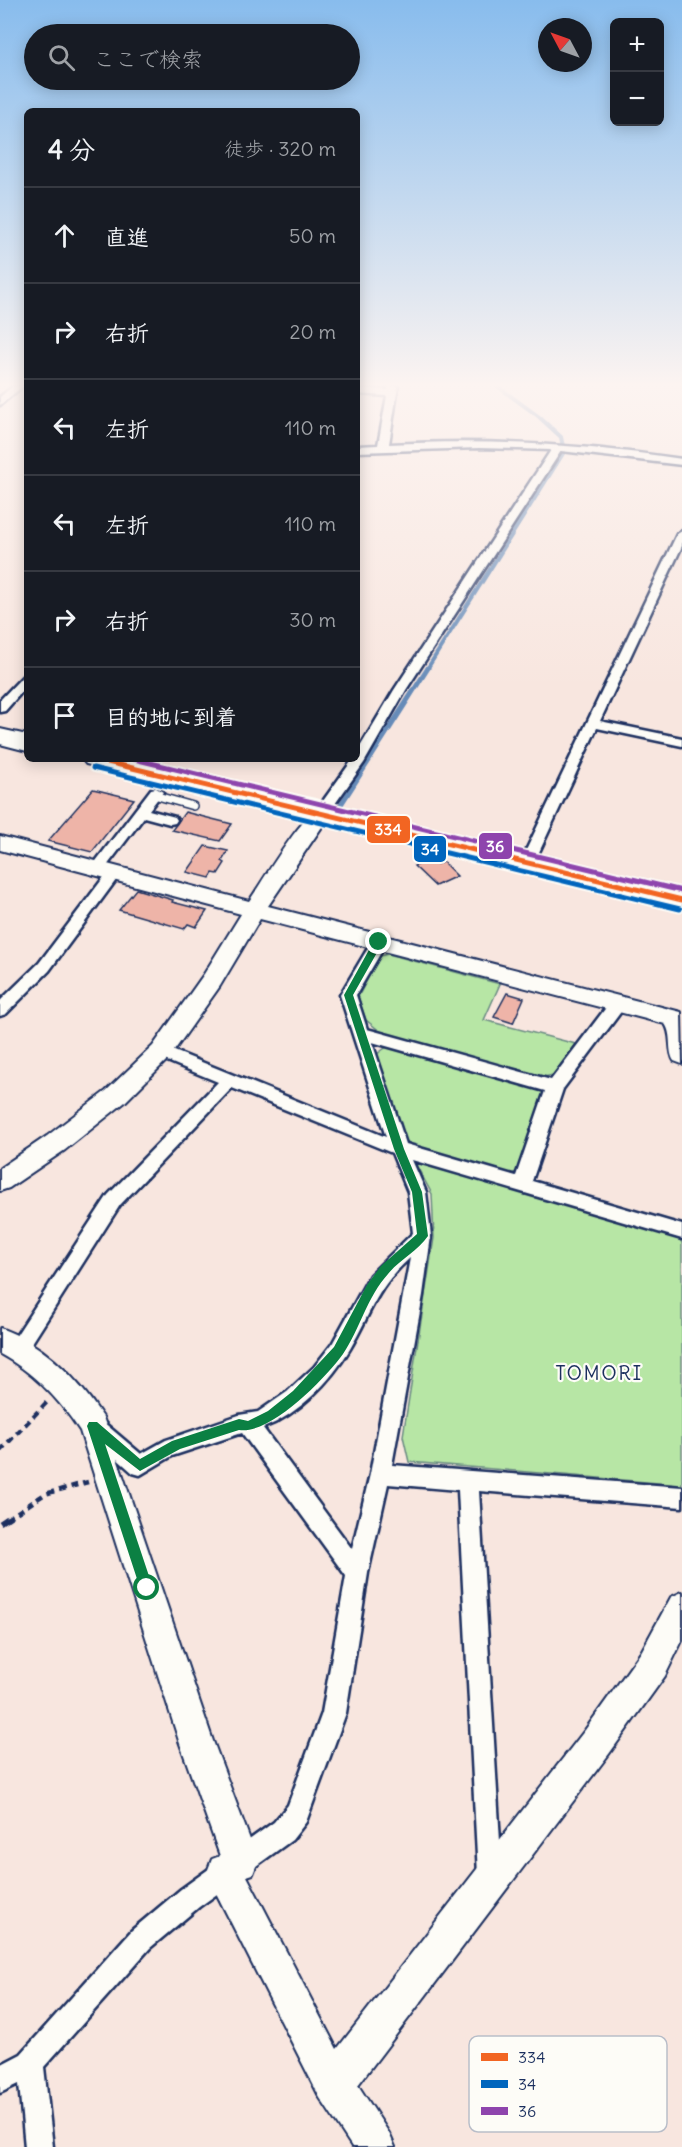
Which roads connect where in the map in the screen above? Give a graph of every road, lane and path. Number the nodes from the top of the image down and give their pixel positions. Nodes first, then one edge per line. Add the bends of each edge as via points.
1 (533, 486) edge
2 (682, 534) edge
3 (24, 682) edge
4 (0, 708) edge
5 (593, 723) junction
6 (0, 736) edge
7 (24, 742) edge
8 (682, 742) edge
9 (360, 758) edge
10 (107, 762) edge
11 (358, 762) edge
12 (155, 794) joint
13 (193, 806) dead end
14 (141, 812) junction
15 (320, 815) junction
16 (170, 820) dead end
17 (1, 845) edge
18 (526, 863) junction
19 (107, 870) junction
20 (682, 900) edge
21 (255, 909) junction
22 (379, 942) junction
23 (617, 1005) junction
24 (0, 1010) edge
25 (681, 1028) edge
26 (361, 1033) junction
27 (161, 1052) junction
28 (682, 1055) edge
29 (231, 1079) junction
30 (555, 1088) junction
31 (399, 1149) junction
32 (0, 1181) edge
33 (522, 1185) junction
34 (682, 1232) edge
35 (422, 1236) junction
36 (9, 1344) edge
37 (63, 1386) junction
38 (93, 1426) junction
39 (249, 1426) junction
40 (0, 1451) edge
41 (380, 1474) junction
42 (111, 1479) junction
43 (468, 1480) junction
44 (682, 1497) edge
45 (0, 1523) edge
46 (357, 1574) junction
47 (682, 1608) edge
48 (232, 1867) junction
49 (490, 1878) junction
50 (30, 2062) junction
51 (0, 2080) edge
52 (334, 2084) junction
53 (39, 2147) edge
54 (375, 2147) edge

1 - 9 street
2 - 5 street
3 - 4 street
5 - 8 street
5 - 18 street
6 - 7 highway
10 - 15 highway
11 - 15 street
12 - 13 lane
12 - 14 street
14 - 16 street
14 - 19 street
15 - 18 highway
15 - 21 street
17 - 19 street
18 - 20 highway
19 - 21 street
19 - 24 street via 44,967
21 - 22 street
21 - 27 street via 212,980
22 - 23 street
22 - 26 street via 348,995
23 - 25 street via 673,1018
23 - 30 street
25 - 28 street
26 - 30 street
26 - 31 street
27 - 29 street
27 - 32 street via 115,1096
29 - 31 street
29 - 36 street via 114,1200
30 - 33 street
31 - 33 street
31 - 35 street via 417,1192
33 - 34 street
35 - 39 street via 384,1269 338,1351 321,1372 273,1415
35 - 41 street
36 - 37 street
37 - 38 street
37 - 40 path
38 - 39 street via 140,1466 177,1445 239,1424
38 - 42 street
39 - 46 street
41 - 43 street
41 - 46 street
42 - 45 path via 45,1494
42 - 48 street via 196,1741
43 - 44 street
43 - 49 street
46 - 48 street via 334,1713 297,1813 283,1831
47 - 49 street via 646,1674
48 - 50 street via 141,1939
48 - 52 street
49 - 52 street
50 - 51 street
50 - 53 street
52 - 54 street

